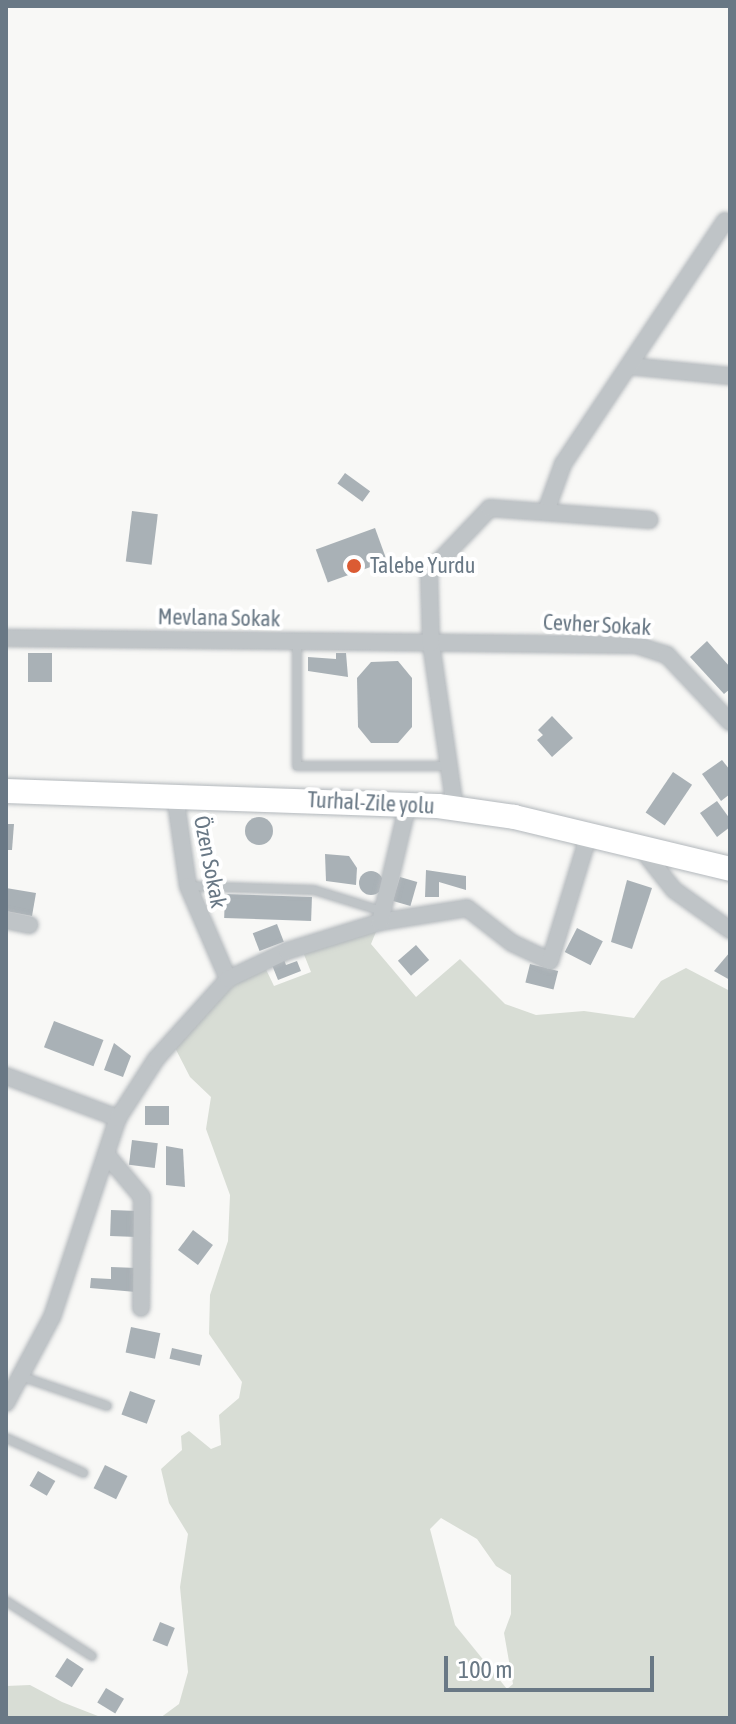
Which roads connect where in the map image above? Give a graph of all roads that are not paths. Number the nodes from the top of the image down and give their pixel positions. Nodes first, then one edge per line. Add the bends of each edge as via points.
1 (725, 221) dead end
2 (629, 366) junction
3 (730, 376) edge
4 (546, 511) junction
5 (650, 520) dead end
6 (6, 638) edge
7 (297, 641) junction
8 (431, 643) junction
9 (730, 722) edge
10 (452, 766) junction
11 (6, 791) edge
12 (175, 795) junction
13 (408, 804) junction
14 (455, 808) junction
15 (589, 834) junction
16 (639, 846) junction
17 (730, 869) edge
18 (188, 886) junction
19 (382, 917) junction
20 (6, 920) edge
21 (29, 925) dead end
22 (730, 930) edge
23 (228, 979) junction
24 (6, 1076) edge
25 (118, 1118) junction
26 (106, 1154) junction
27 (141, 1308) dead end
28 (23, 1377) junction
29 (6, 1403) edge
30 (107, 1406) dead end
31 (6, 1438) edge
32 (84, 1473) dead end
33 (6, 1601) edge
34 (92, 1656) dead end

1 - 2 street
2 - 3 street
2 - 4 street via 563,464
4 - 5 street
4 - 8 street via 484,510 433,568 425,585
6 - 7 street, Mevlana Sokak
7 - 8 street, Mevlana Sokak
7 - 10 lane via 297,766
8 - 9 street, Cevher Sokak via 649,646 667,655
8 - 10 street
10 - 14 street
11 - 12 main road, Turhal-Zile yolu
12 - 13 main road, Turhal-Zile yolu
12 - 18 street, Özen Sokak
13 - 14 main road, Turhal-Zile yolu
13 - 19 street
14 - 15 main road, Turhal-Zile yolu
15 - 16 main road, Turhal-Zile yolu
15 - 19 street via 550,961 512,943 467,908
16 - 17 main road, Turhal-Zile yolu
16 - 22 street via 674,890
18 - 19 lane via 314,890
18 - 23 street, Özen Sokak
19 - 23 street
20 - 21 street
23 - 25 street via 179,1029
24 - 25 street
25 - 26 street
26 - 27 street via 142,1197
26 - 28 street via 52,1317
28 - 29 street
28 - 30 lane
31 - 32 lane
33 - 34 lane

